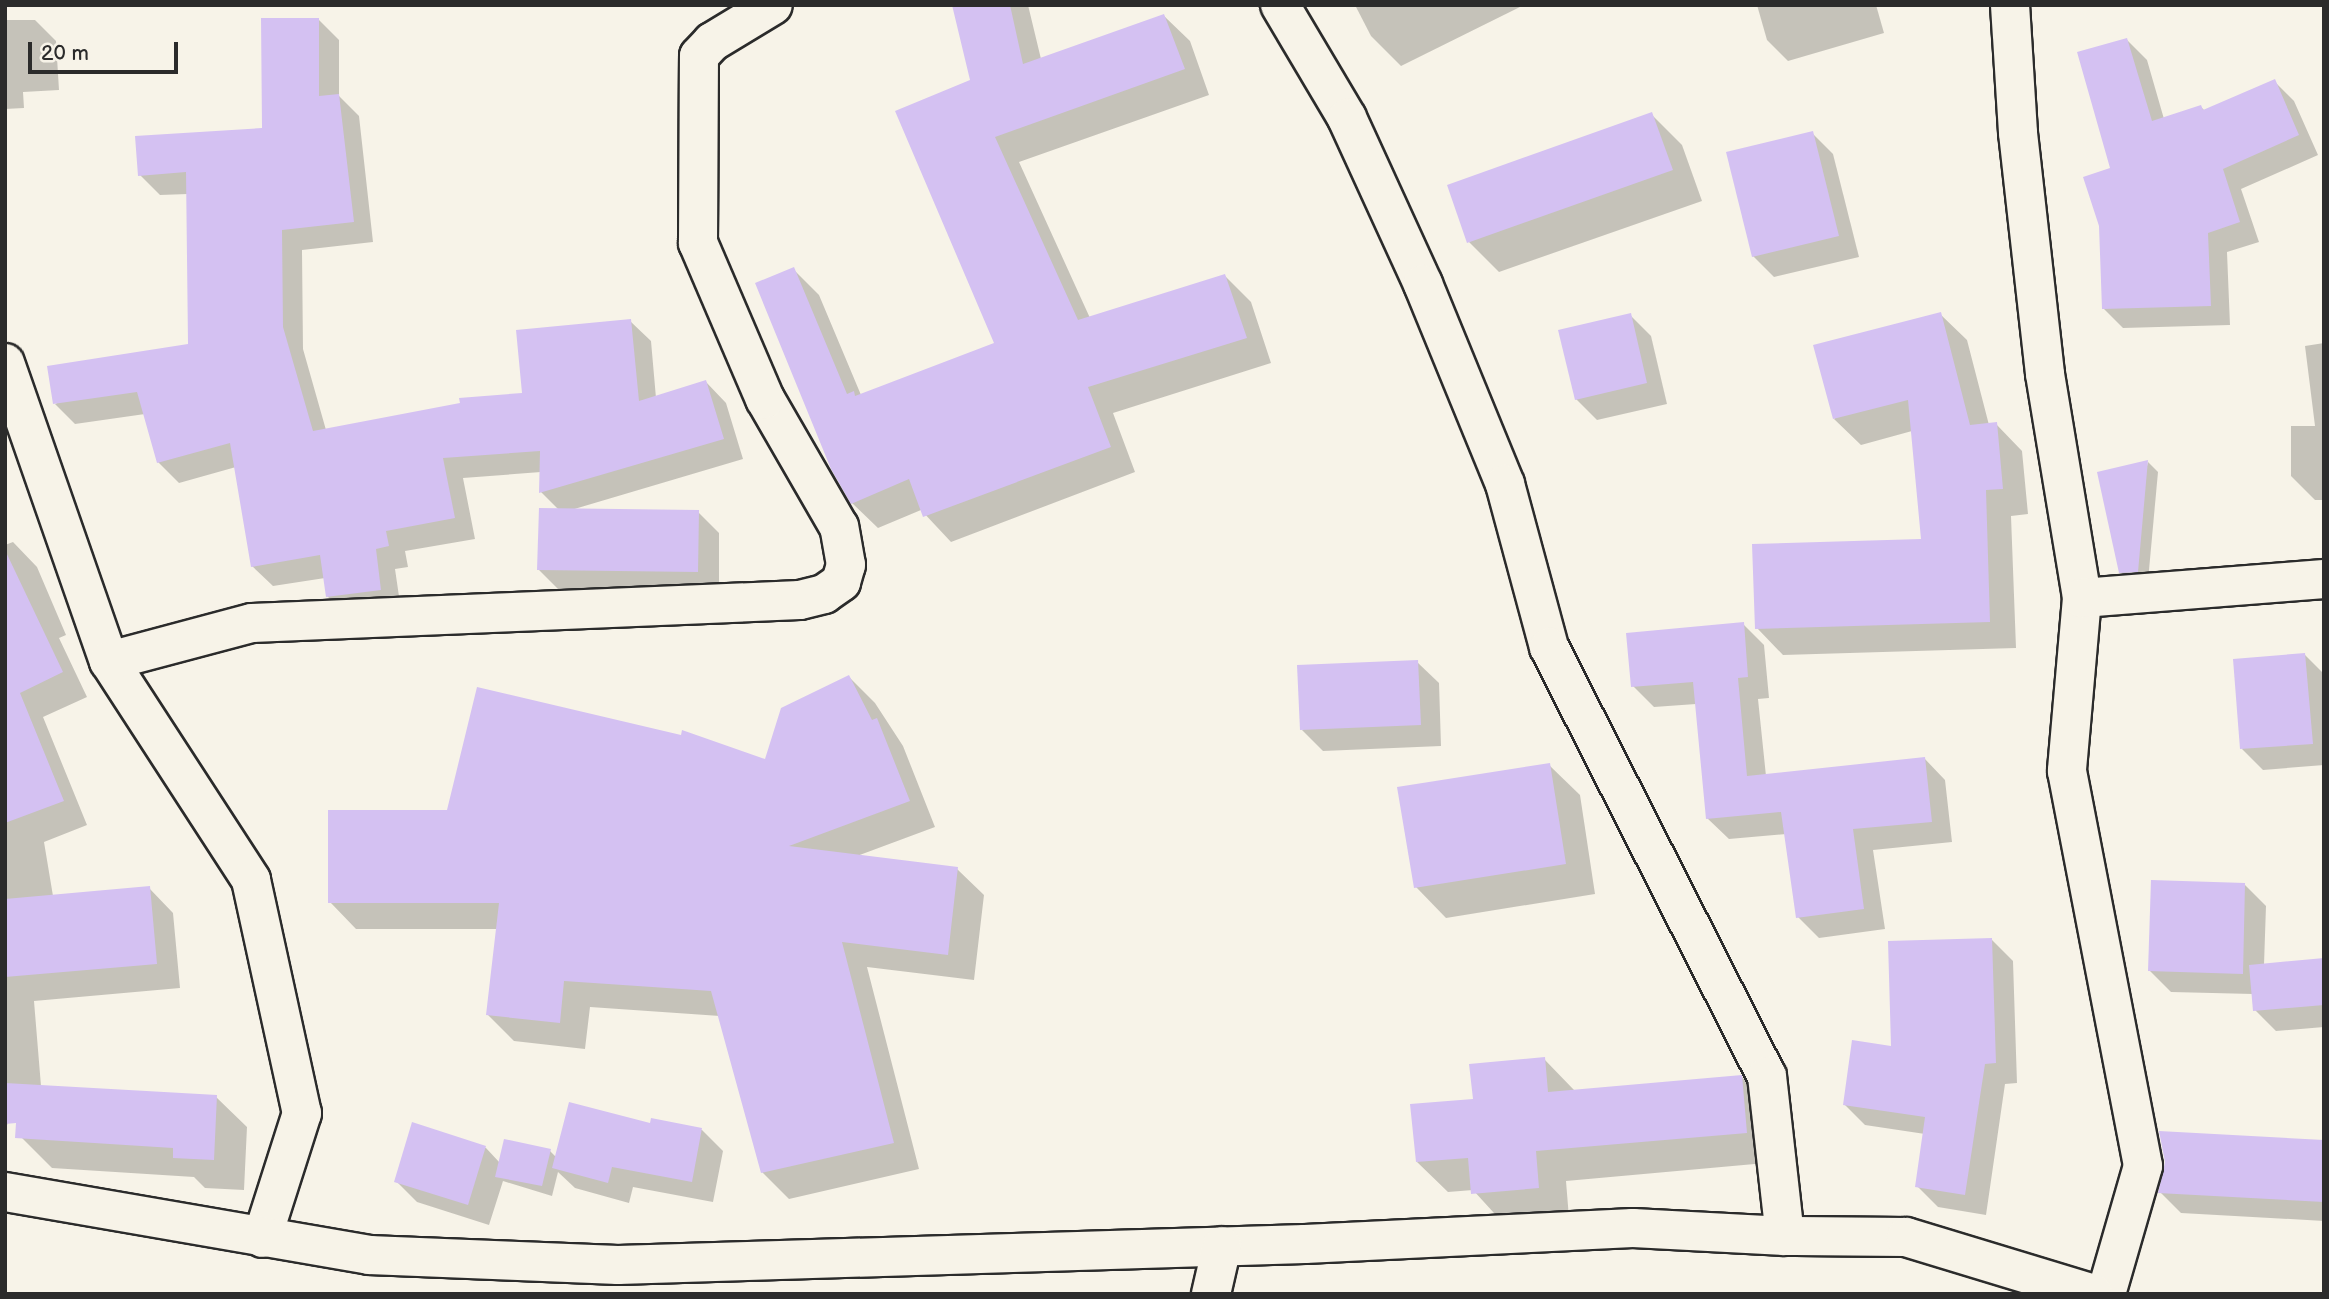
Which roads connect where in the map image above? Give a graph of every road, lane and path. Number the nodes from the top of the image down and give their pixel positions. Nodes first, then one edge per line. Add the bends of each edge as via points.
1 (773, 5) edge
2 (1280, 5) edge
3 (2010, 5) edge
4 (5, 363) edge
5 (2324, 579) edge
6 (2082, 597) junction
7 (109, 661) junction
8 (5, 1192) edge
9 (1785, 1236) junction
10 (262, 1238) junction
11 (1222, 1246) junction
12 (1211, 1294) edge
13 (2094, 1294) edge
14 (2106, 1294) edge

1 - 7 street via 712,42 699,56 698,243 765,399 839,527 846,565 841,582 824,594 800,600 252,623
2 - 9 street via 1347,118 1423,284 1505,484 1549,647 1767,1076
3 - 6 street via 2018,133 2045,374
4 - 7 street
5 - 6 street
6 - 14 street via 2067,771 2143,1166
7 - 10 street via 251,880 302,1113
8 - 10 street
9 - 11 street via 1633,1228
9 - 13 street via 1906,1237
10 - 11 street via 369,1255 618,1265
11 - 12 street

